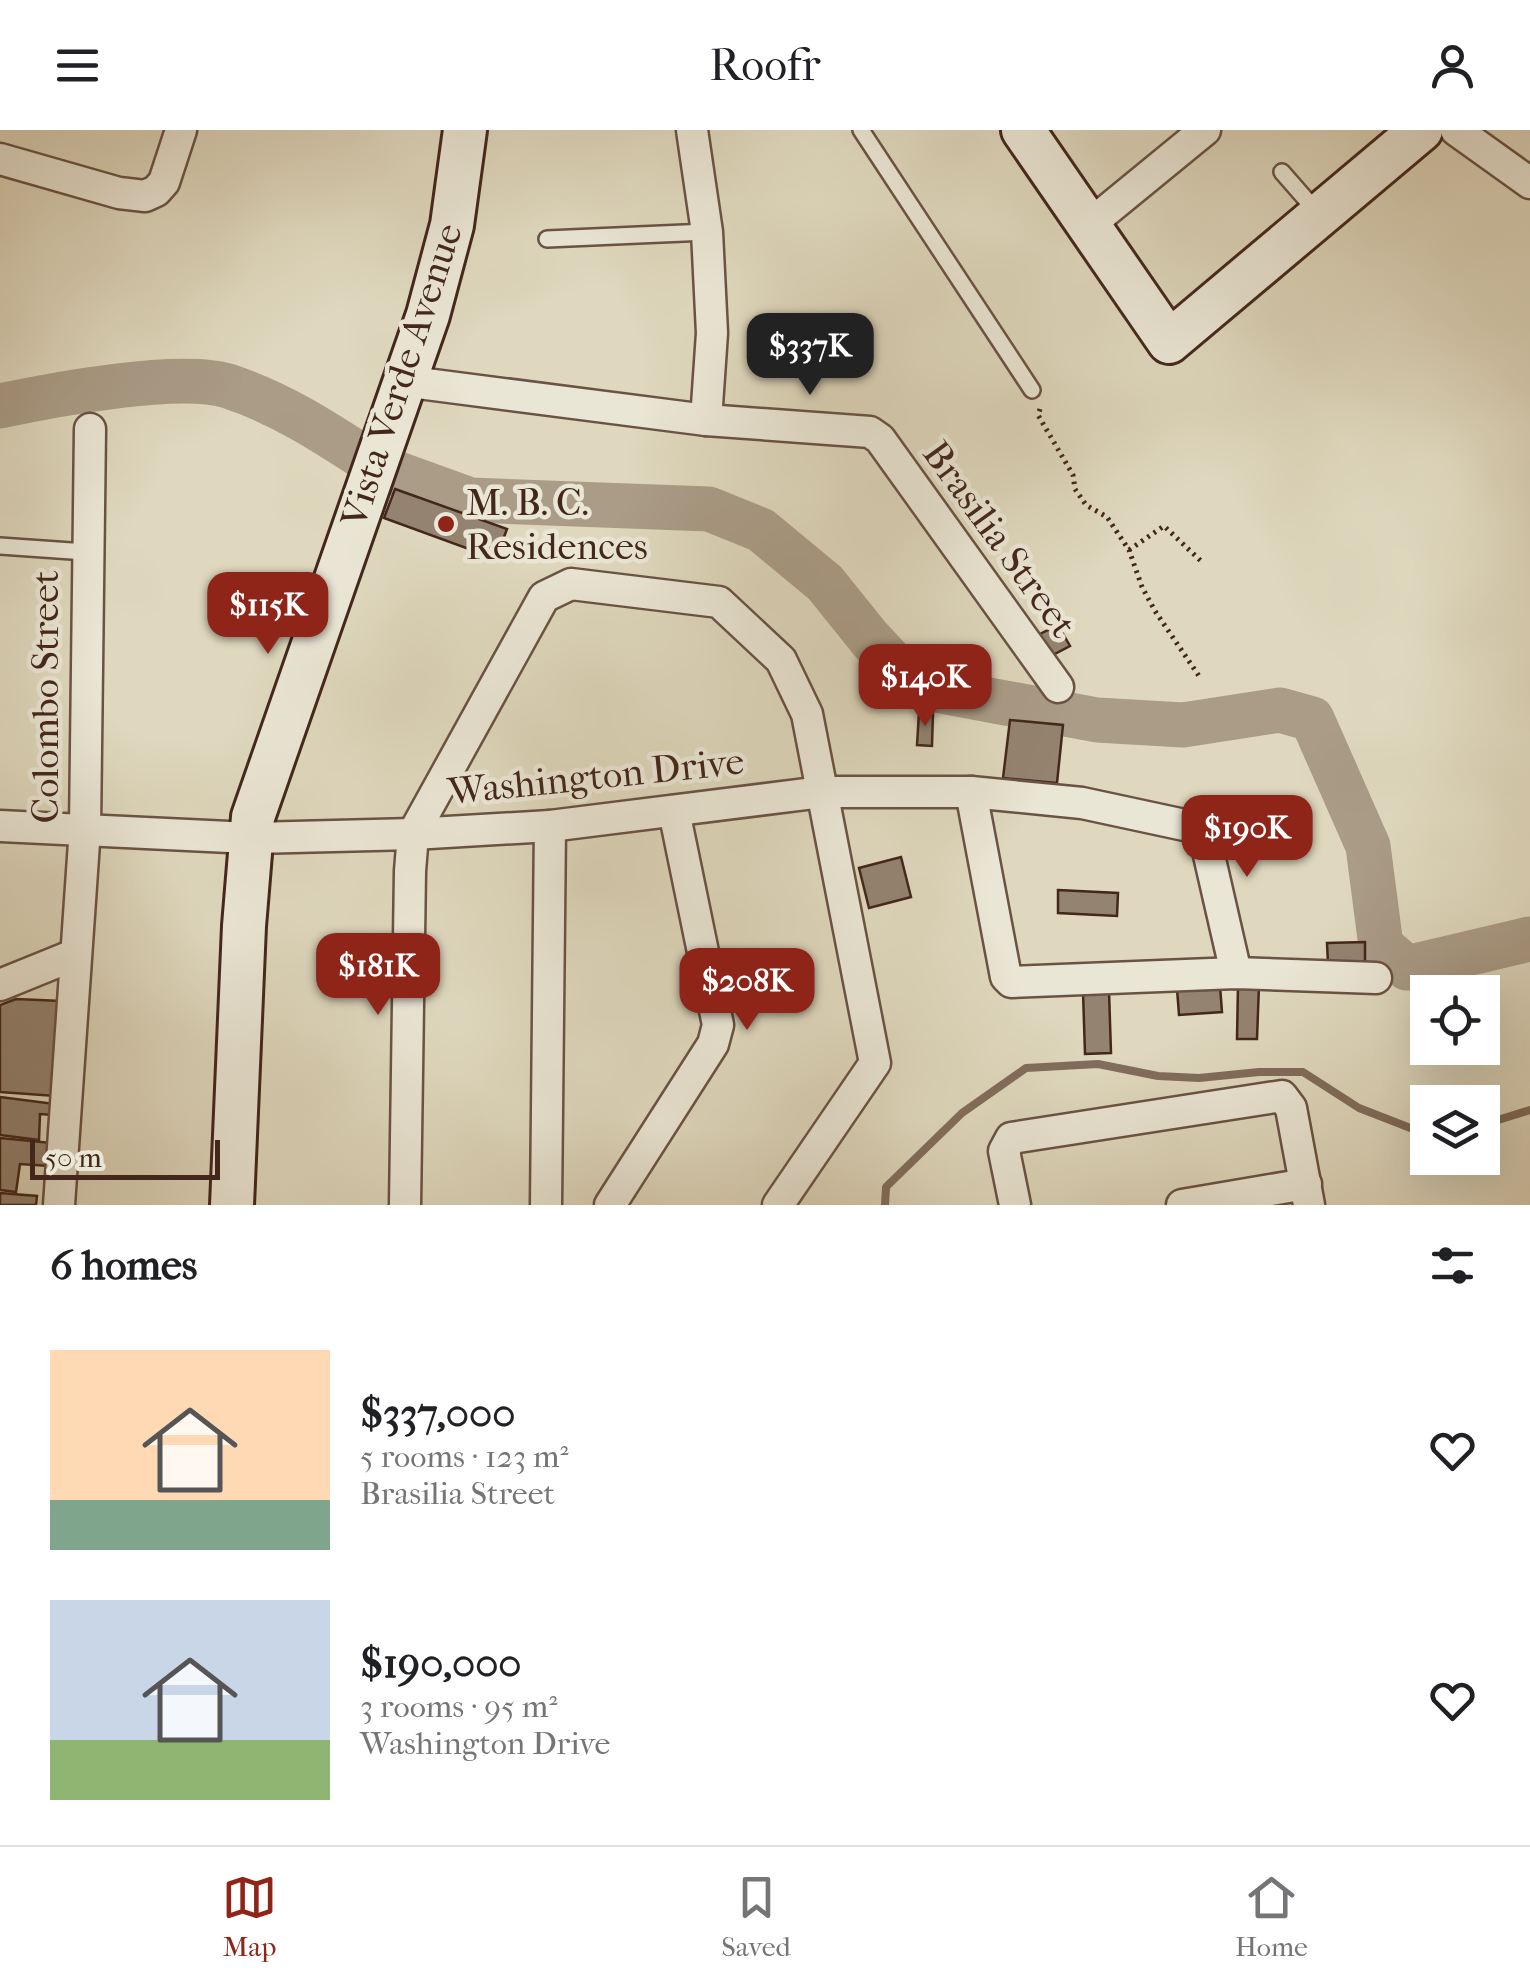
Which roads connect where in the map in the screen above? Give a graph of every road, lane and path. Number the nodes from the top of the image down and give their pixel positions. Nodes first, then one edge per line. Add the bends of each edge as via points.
1 (181, 130) edge
2 (466, 130) edge
3 (692, 130) edge
4 (860, 130) edge
5 (1023, 130) edge
6 (1205, 130) edge
7 (1421, 130) edge
8 (1456, 130) edge
9 (0, 159) edge
10 (1282, 172) dead end
11 (1530, 183) edge
12 (1319, 216) junction
13 (1089, 225) junction
14 (707, 232) junction
15 (547, 239) dead end
16 (402, 381) junction
17 (1032, 390) joint
18 (706, 420) junction
19 (90, 429) dead end
20 (0, 546) edge
21 (1129, 550) junction
22 (86, 552) junction
23 (1202, 562) dead end
24 (1201, 679) dead end
25 (1058, 687) dead end
26 (822, 792) junction
27 (972, 792) junction
28 (674, 811) junction
29 (0, 826) edge
30 (550, 826) junction
31 (85, 828) junction
32 (413, 834) junction
33 (250, 838) junction
34 (74, 955) junction
35 (1236, 973) junction
36 (1376, 978) dead end
37 (0, 986) edge
38 (1307, 1194) edge
39 (58, 1205) edge
40 (232, 1205) edge
41 (405, 1205) edge
42 (546, 1205) edge
43 (610, 1205) edge
44 (778, 1205) edge
45 (1015, 1205) edge
46 (1182, 1205) edge

1 - 9 street via 164,182 146,196
2 - 16 street, Vista Verde Avenue via 442,268
3 - 14 street
4 - 17 lane
5 - 13 street
6 - 13 street
7 - 12 street
8 - 11 street
10 - 12 lane
12 - 13 street via 1169,342
14 - 15 lane
14 - 18 street via 712,333
16 - 18 street, Brasilia Street
16 - 33 street, Vista Verde Avenue via 263,782
17 - 21 path via 1075,489
18 - 25 street, Brasilia Street via 875,435
19 - 22 street, Colombo Street
20 - 22 lane
21 - 23 path via 1164,526
21 - 24 path via 1155,612
22 - 31 street, Colombo Street
26 - 27 street, Washington Drive
26 - 28 street, Washington Drive
26 - 32 street via 807,714 781,660 719,602 571,584 544,597
26 - 44 street via 875,1064
27 - 35 street, Washington Drive via 1082,803 1198,826 1206,834
27 - 35 street via 1008,980
28 - 30 street, Washington Drive
28 - 43 street via 718,1025 714,1044
29 - 31 street, Washington Drive
30 - 32 street, Washington Drive
30 - 42 street
31 - 33 street, Washington Drive
31 - 34 street, Colombo Street
32 - 33 street, Washington Drive
32 - 41 street
33 - 40 street, Vista Verde Avenue
34 - 37 street
34 - 39 street, Colombo Street
35 - 36 street
38 - 45 street via 1282,1096 1011,1138 1004,1151
38 - 46 street

